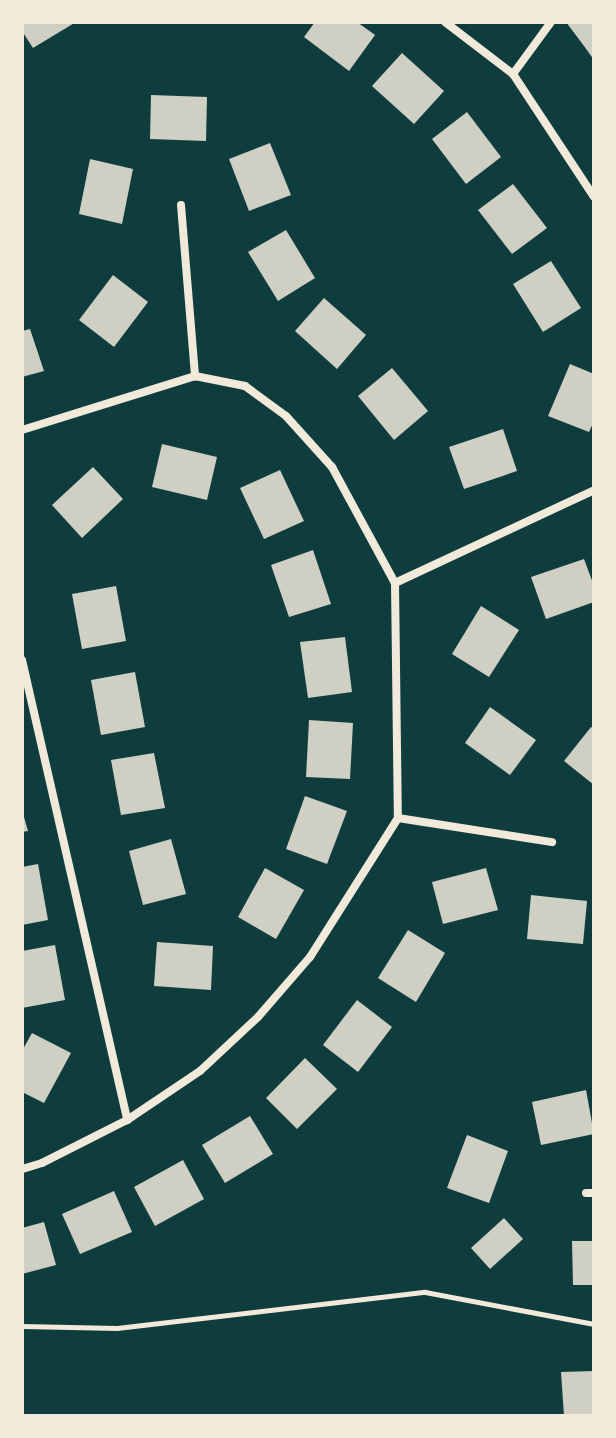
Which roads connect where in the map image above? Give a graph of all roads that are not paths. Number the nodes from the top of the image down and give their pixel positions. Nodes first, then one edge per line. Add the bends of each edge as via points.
1 (445, 22) edge
2 (551, 22) edge
3 (513, 74) junction
4 (594, 197) edge
5 (181, 205) dead end
6 (195, 376) junction
7 (22, 430) edge
8 (594, 490) edge
9 (395, 583) junction
10 (22, 660) edge
11 (398, 818) junction
12 (552, 842) dead end
13 (127, 1120) junction
14 (22, 1169) edge

1 - 3 street
2 - 3 street
3 - 4 street
5 - 6 street
6 - 7 street
6 - 9 street via 245,386 286,416 332,467
8 - 9 street
9 - 11 street
10 - 13 street
11 - 12 street
11 - 13 street via 310,957 258,1017 200,1071
13 - 14 street

